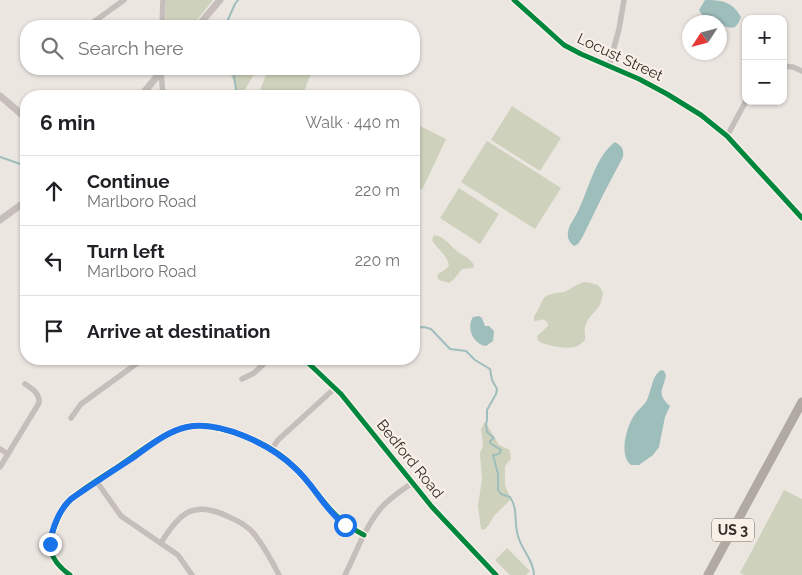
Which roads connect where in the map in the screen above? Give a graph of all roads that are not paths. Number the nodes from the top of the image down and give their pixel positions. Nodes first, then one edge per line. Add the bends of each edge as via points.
1 (124, 0) edge
2 (163, 0) edge
3 (220, 0) edge
4 (514, 0) edge
5 (624, 0) edge
6 (96, 20) edge
7 (162, 20) edge
8 (203, 20) edge
9 (609, 66) junction
10 (787, 66) edge
11 (802, 71) edge
12 (158, 75) edge
13 (162, 75) edge
14 (146, 90) edge
15 (163, 90) edge
16 (0, 96) edge
17 (744, 105) edge
18 (20, 113) edge
19 (727, 136) junction
20 (20, 205) edge
21 (802, 218) edge
22 (0, 220) edge
23 (135, 365) edge
24 (263, 365) edge
25 (310, 365) edge
26 (242, 378) dead end
27 (25, 384) dead end
28 (335, 388) junction
29 (802, 402) edge
30 (71, 418) dead end
31 (0, 449) edge
32 (271, 450) junction
33 (8, 454) junction
34 (0, 467) edge
35 (97, 482) junction
36 (412, 483) junction
37 (364, 535) junction
38 (160, 544) junction
39 (70, 575) edge
40 (192, 575) edge
41 (279, 575) edge
42 (345, 575) edge
43 (496, 575) edge
44 (708, 575) edge

1 - 6 street
2 - 7 street
3 - 8 street
4 - 9 street, Locust Street via 564,45
5 - 9 street
9 - 19 street, Locust Street via 701,114
10 - 11 street
12 - 14 street
13 - 15 street
16 - 18 street
17 - 19 street
19 - 21 street, Locust Street
20 - 22 street
23 - 30 street via 82,403
24 - 26 street
25 - 28 street, Bedford Road
27 - 33 street via 37,393 39,402
28 - 32 street
28 - 36 street, Bedford Road
29 - 44 highway, US 3
31 - 33 street
32 - 35 street via 236,433 208,426 190,426 168,435
32 - 37 street via 296,468 336,517
33 - 34 street
35 - 38 street via 120,516
35 - 39 street via 68,501 52,531 53,558
36 - 37 street via 381,508
36 - 43 street, Bedford Road
37 - 42 street
38 - 40 street via 182,559
38 - 41 street via 184,514 199,508 213,510 238,521 252,532

